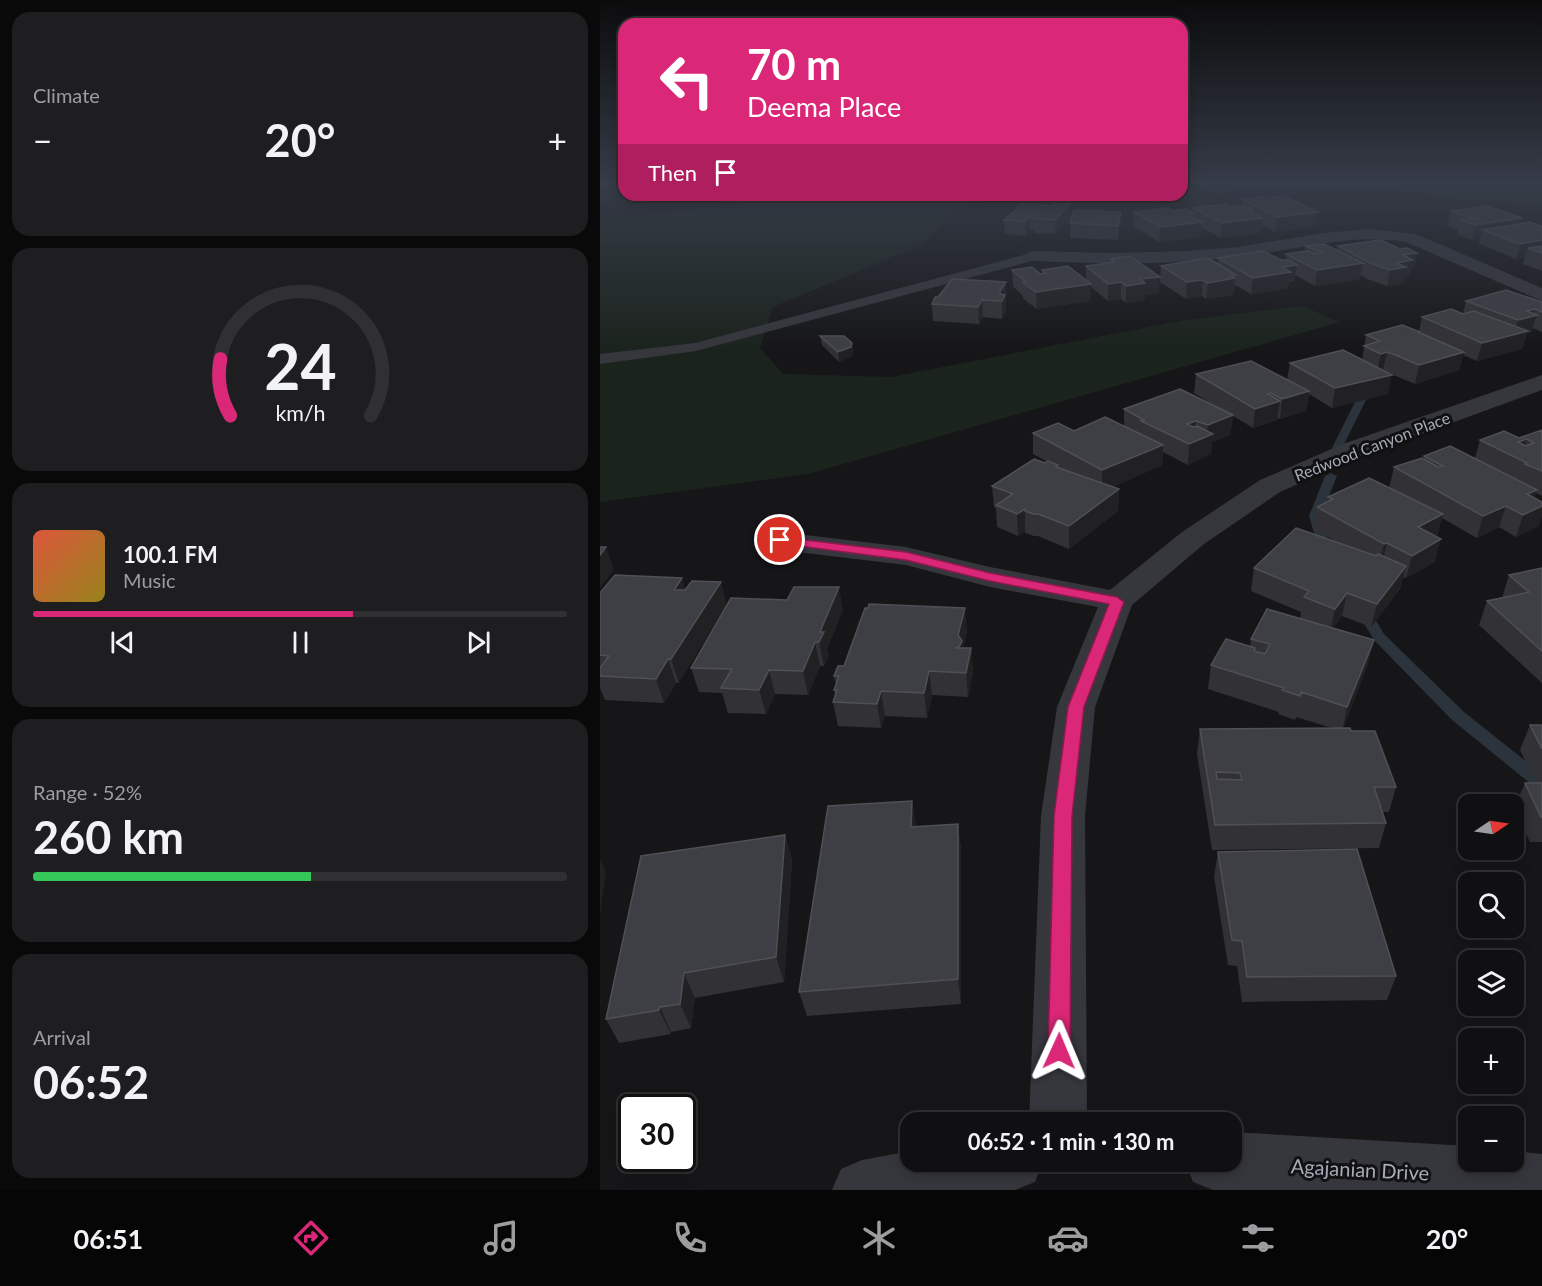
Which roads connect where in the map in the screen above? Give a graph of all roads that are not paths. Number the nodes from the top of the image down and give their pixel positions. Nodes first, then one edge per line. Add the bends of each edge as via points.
1 (1323, 240) edge
2 (1414, 240) edge
3 (1035, 256) joint
4 (1542, 295) edge
5 (600, 358) edge
6 (1542, 382) edge
7 (780, 540) dead end
8 (1117, 602) junction
9 (1058, 1112) edge
10 (1242, 1162) edge
11 (956, 1172) edge
12 (1542, 1184) edge
13 (862, 1190) edge

1 - 3 street via 1196,255 1106,259
2 - 4 street
3 - 5 lane via 696,347
6 - 8 street, Redwood Canyon Place via 1352,450 1270,486 1193,538
7 - 8 street via 906,556
8 - 9 street, Redwood Canyon Place via 1076,707 1063,816
10 - 12 street, Agajanian Drive via 1446,1173
11 - 13 street

